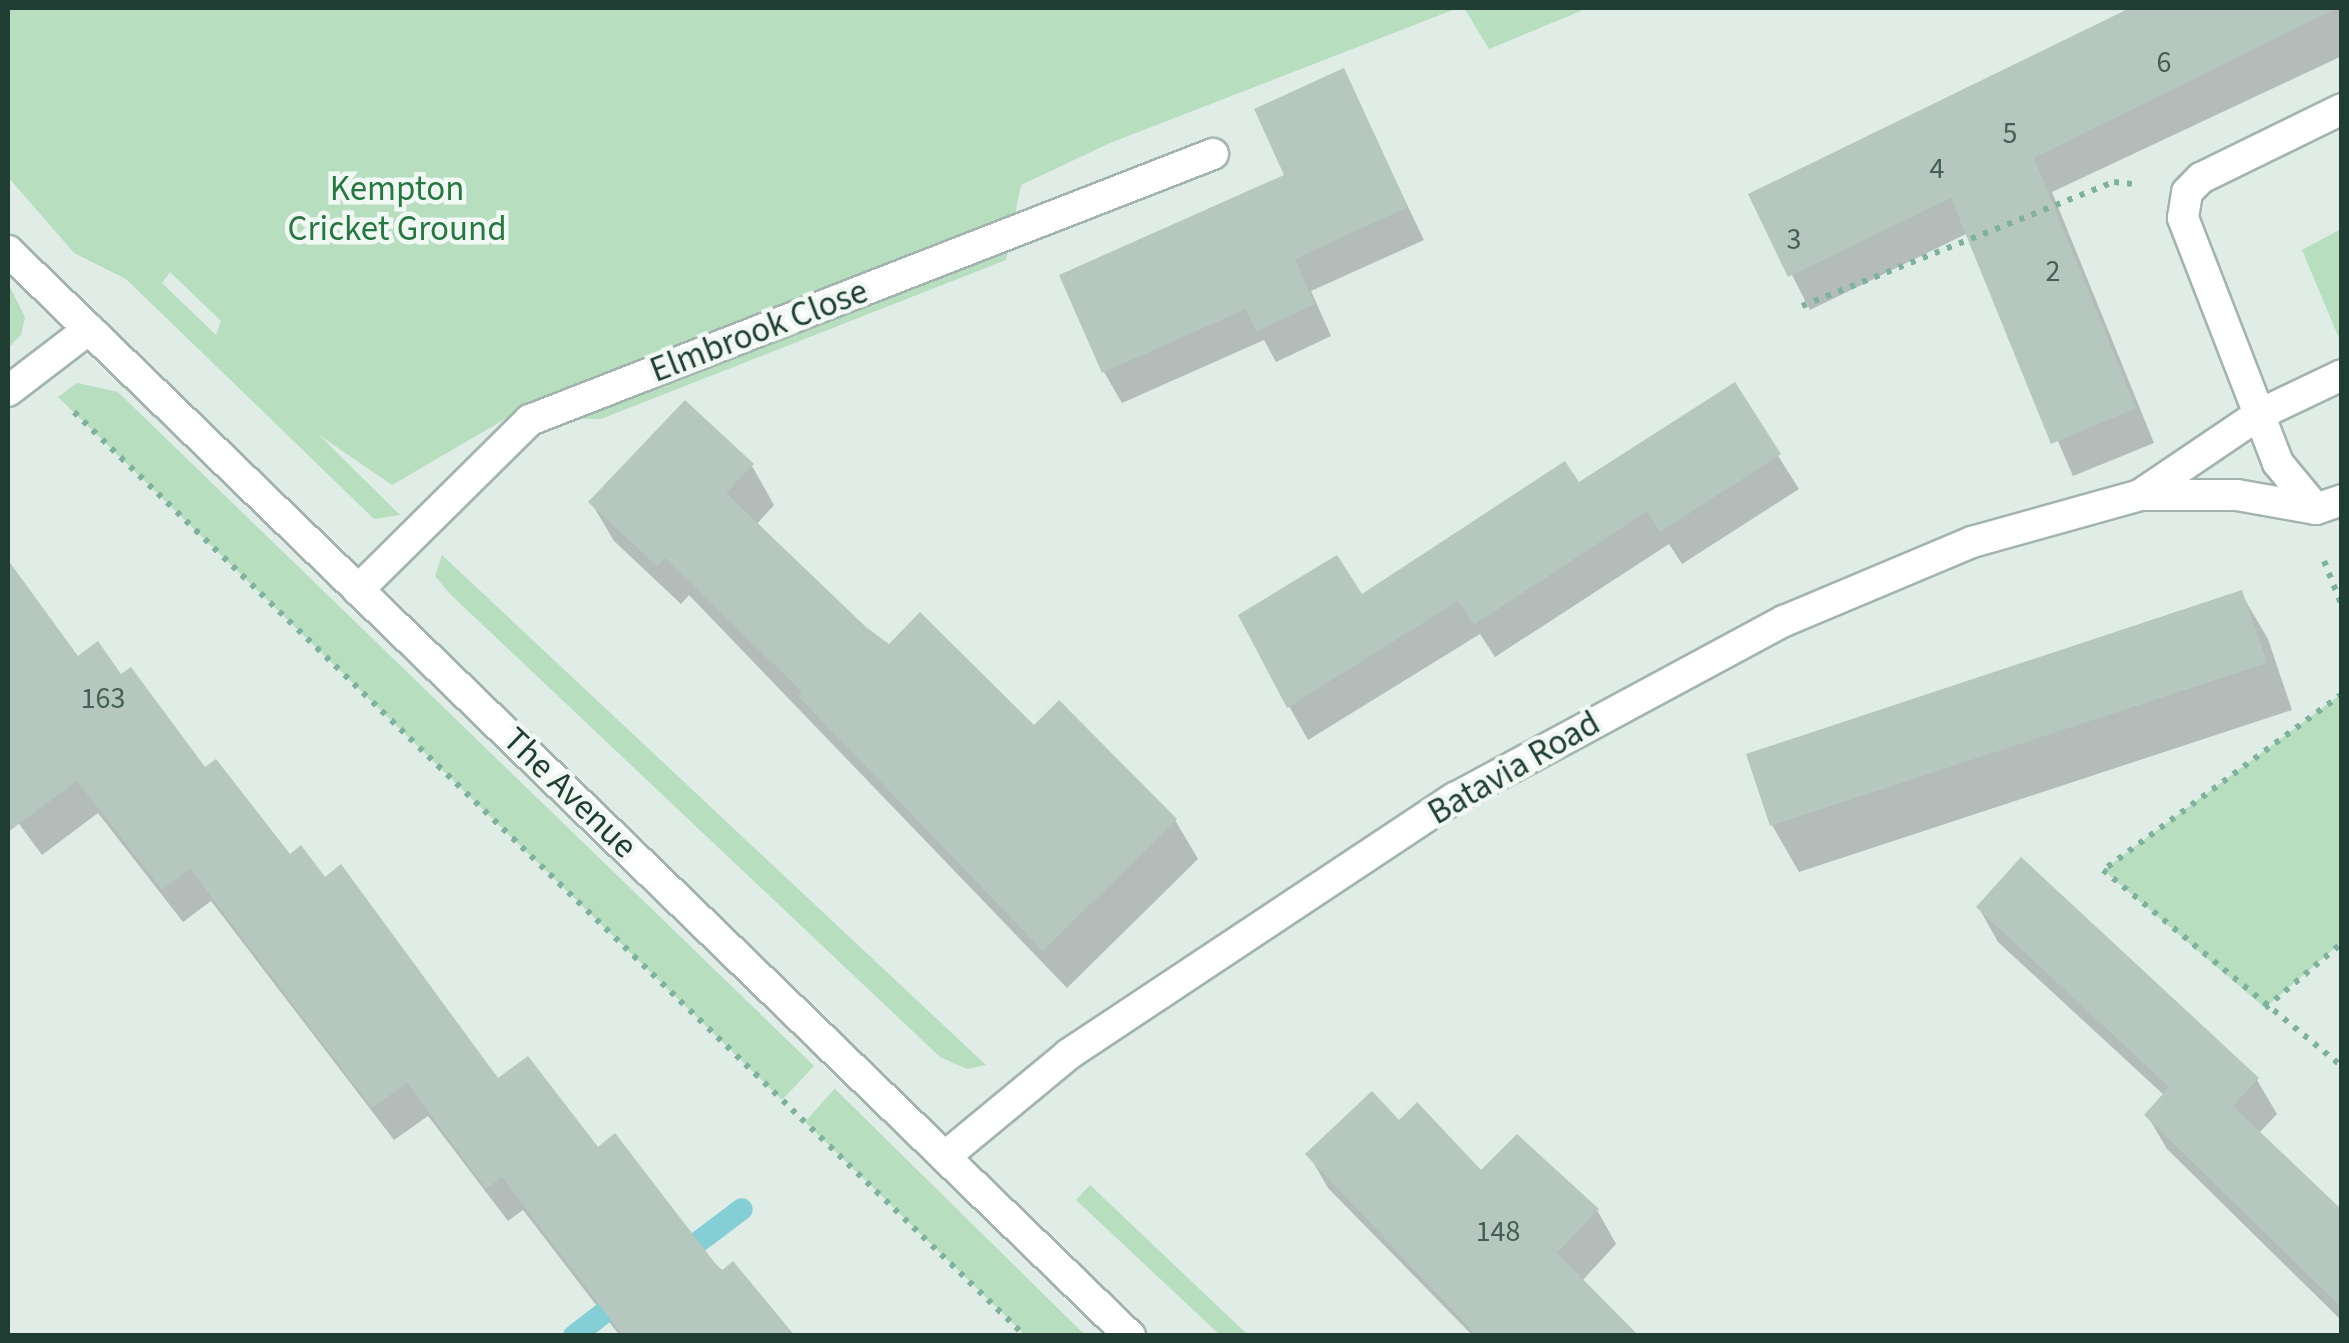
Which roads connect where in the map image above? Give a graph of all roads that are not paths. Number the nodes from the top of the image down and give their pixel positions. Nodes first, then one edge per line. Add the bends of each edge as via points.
1 (2342, 109) edge
2 (1212, 154) dead end
3 (8, 251) edge
4 (90, 329) junction
5 (2342, 375) edge
6 (8, 391) edge
7 (2258, 415) junction
8 (2140, 495) junction
9 (2329, 504) edge
10 (358, 590) junction
11 (947, 1154) junction
12 (1130, 1336) edge

1 - 7 street via 2201,178 2188,192 2187,238
2 - 10 street, Elmbrook Close via 530,420
3 - 4 street, The Avenue
4 - 6 street
4 - 10 street, The Avenue
5 - 7 street, Batavia Road
7 - 8 street, Batavia Road
7 - 9 street via 2278,462
8 - 9 street, Batavia Road
8 - 11 street, Batavia Road via 1972,542 1784,622 1455,798 1069,1054
10 - 11 street, The Avenue
11 - 12 street, The Avenue

